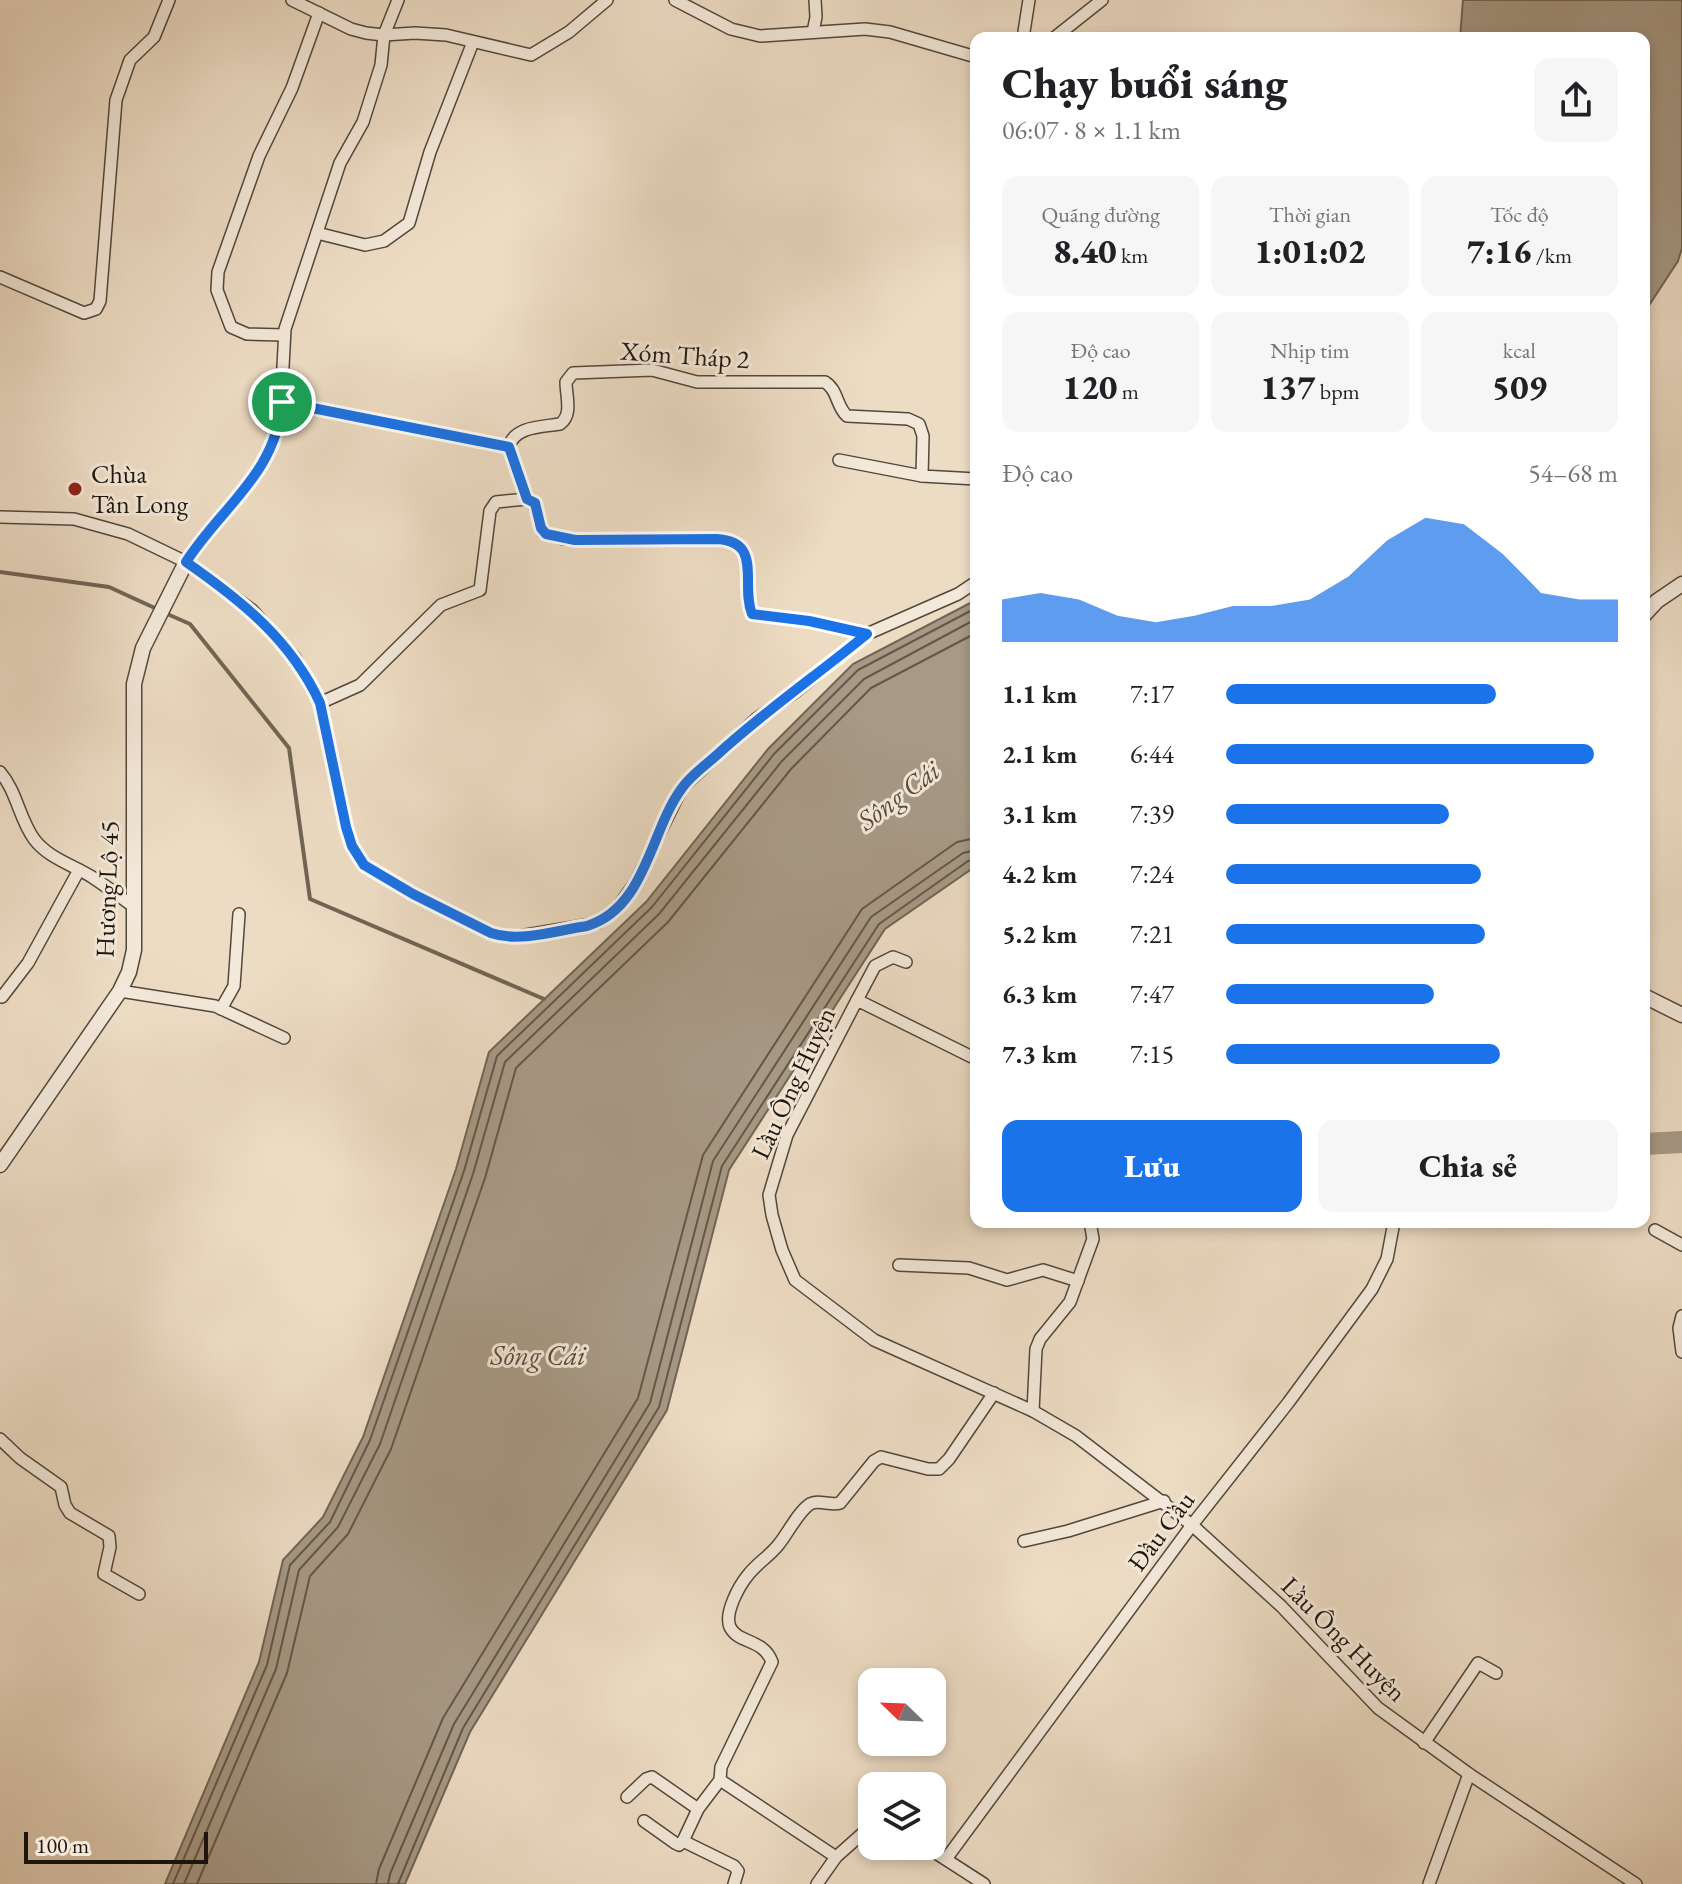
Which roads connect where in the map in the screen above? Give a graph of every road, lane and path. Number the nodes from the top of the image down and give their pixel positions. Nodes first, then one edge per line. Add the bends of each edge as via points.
1 (169, 0) edge
2 (292, 0) edge
3 (398, 0) edge
4 (607, 0) edge
5 (675, 0) edge
6 (815, 0) edge
7 (1029, 0) edge
8 (1102, 0) edge
9 (319, 13) junction
10 (813, 32) junction
11 (1024, 32) edge
12 (1062, 32) edge
13 (384, 35) junction
14 (473, 42) junction
15 (970, 55) edge
16 (317, 233) junction
17 (0, 277) edge
18 (284, 335) junction
19 (282, 402) junction
20 (509, 447) junction
21 (839, 460) dead end
22 (922, 476) junction
23 (970, 479) edge
24 (527, 499) junction
25 (0, 517) edge
26 (186, 562) junction
27 (1682, 584) edge
28 (970, 586) edge
29 (1650, 609) edge
30 (867, 634) junction
31 (320, 703) junction
32 (0, 772) edge
33 (79, 870) junction
34 (133, 906) junction
35 (239, 914) dead end
36 (906, 962) dead end
37 (120, 991) junction
38 (2, 997) dead end
39 (1650, 999) edge
40 (857, 1000) junction
41 (221, 1009) junction
42 (1682, 1015) edge
43 (284, 1038) dead end
44 (970, 1056) edge
45 (0, 1165) edge
46 (1091, 1228) edge
47 (1393, 1228) edge
48 (1655, 1230) dead end
49 (1682, 1245) edge
50 (899, 1265) dead end
51 (1078, 1281) junction
52 (1682, 1316) edge
53 (1682, 1352) edge
54 (994, 1393) junction
55 (1033, 1411) junction
56 (0, 1439) edge
57 (1164, 1501) junction
58 (1192, 1525) junction
59 (1024, 1541) dead end
60 (139, 1594) dead end
61 (1496, 1673) dead end
62 (1424, 1743) junction
63 (1469, 1774) junction
64 (720, 1780) junction
65 (627, 1797) dead end
66 (698, 1809) junction
67 (644, 1821) dead end
68 (858, 1837) edge
69 (683, 1841) junction
70 (836, 1857) junction
71 (946, 1859) joint
72 (734, 1884) edge
73 (817, 1884) edge
74 (984, 1884) edge
75 (1429, 1884) edge
76 (1636, 1884) edge

1 - 17 street via 154,37 130,60 116,100 96,309 84,313
2 - 9 street
3 - 13 street
4 - 14 street via 531,55
5 - 10 street via 731,29 760,36
6 - 10 street
7 - 11 street
8 - 12 street
9 - 13 street via 351,29
9 - 18 street via 292,88 259,156 216,283 231,327 247,334
10 - 15 street via 890,32
13 - 14 street via 446,35
13 - 16 street via 363,122 340,163
14 - 16 street via 409,223 384,241 365,245
16 - 18 street
18 - 19 street
19 - 20 street
19 - 26 street via 277,434 260,471
20 - 22 street, Xóm Tháp 2 via 521,431 565,421 566,382 573,373 652,370 697,382 829,384 847,416 919,424
20 - 24 street
21 - 22 street
22 - 23 street
24 - 30 street via 535,503 543,532 555,537 735,542 745,553 752,614
24 - 31 street via 492,505 478,591 441,605 365,681
25 - 26 street via 86,521
26 - 31 street via 269,628 295,658
26 - 34 street, Hương Lộ 45 via 152,627 134,684
27 - 29 street
28 - 30 street
30 - 31 street via 756,719 682,788 647,861 615,911 587,926 520,936 491,933 364,865 346,827
32 - 33 street via 39,845
33 - 34 street
33 - 38 street via 28,963
34 - 37 street, Hương Lộ 45 via 134,950
35 - 41 street via 234,986
36 - 40 street via 893,957 877,963
37 - 41 street
37 - 45 street, Hương Lộ 45
39 - 42 street
40 - 44 street, Lầu Ông Huyện
40 - 54 street, Lầu Ông Huyện via 787,1135 774,1172 769,1203 782,1250 799,1284 874,1340
41 - 43 street
46 - 51 street via 1093,1239
47 - 58 street, Đầu Cầu via 1387,1259 1372,1289
48 - 49 street
50 - 51 street via 969,1268 1007,1280 1043,1270
51 - 55 street via 1066,1309 1036,1349
52 - 53 street
54 - 55 street, Lầu Ông Huyện
54 - 64 street via 939,1469 878,1458 840,1503 807,1506 746,1577 729,1625 733,1633 763,1647 772,1662 721,1767
55 - 57 street, Lầu Ông Huyện
56 - 60 street via 61,1487 70,1513 109,1536 104,1574
57 - 58 street, Lầu Ông Huyện
57 - 59 street
58 - 62 street, Lầu Ông Huyện via 1281,1606 1368,1699
58 - 71 street, Đầu Cầu
61 - 62 street via 1478,1663
62 - 63 street, Lầu Ông Huyện
63 - 75 street
63 - 76 street, Lầu Ông Huyện
64 - 66 street
64 - 70 street
65 - 66 street via 652,1777
66 - 69 street
67 - 69 street via 675,1843
68 - 70 street
69 - 72 street via 737,1869
70 - 73 street
71 - 74 street

